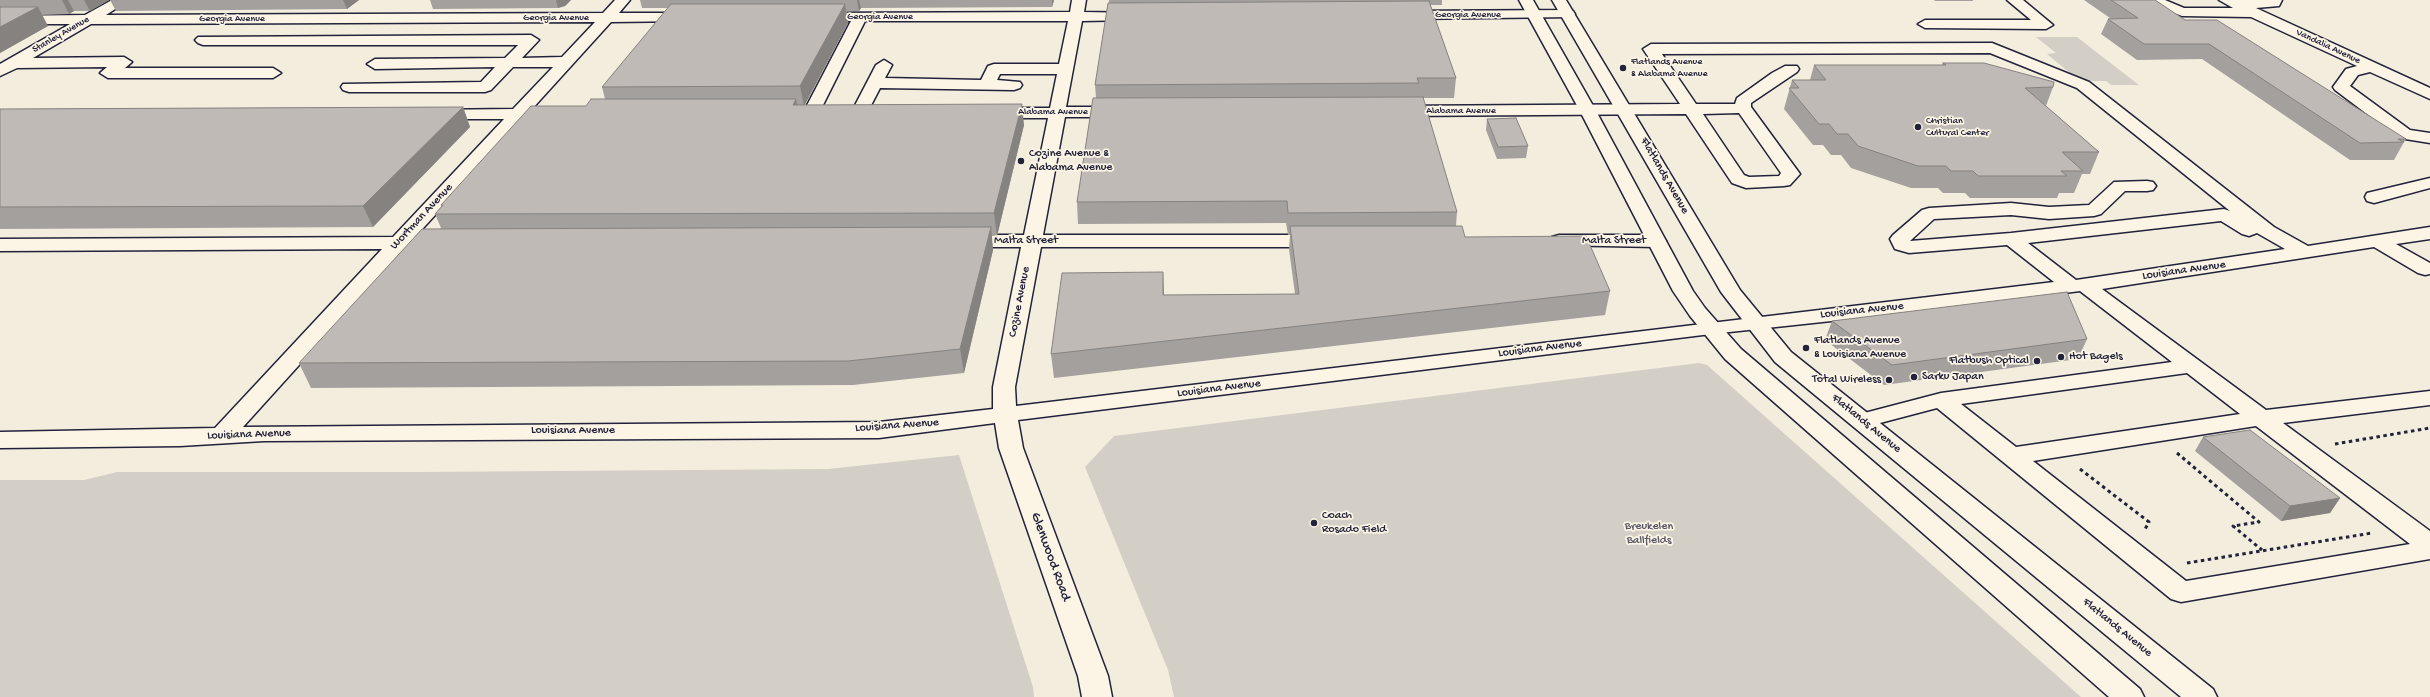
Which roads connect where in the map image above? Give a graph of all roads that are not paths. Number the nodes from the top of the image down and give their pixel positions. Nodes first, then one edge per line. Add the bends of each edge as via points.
1 (122, 0) edge
2 (623, 0) edge
3 (1080, 0) edge
4 (1526, 0) edge
5 (2014, 0) edge
6 (2153, 0) edge
7 (2275, 0) edge
8 (2231, 3) edge
9 (1564, 7) edge
10 (2255, 13) junction
11 (1534, 14) junction
12 (1394, 15) edge
13 (1076, 16) junction
14 (1149, 16) edge
15 (708, 17) edge
16 (804, 17) edge
17 (860, 17) junction
18 (606, 18) junction
19 (0, 20) edge
20 (88, 20) junction
21 (1926, 24) dead end
22 (203, 40) dead end
23 (565, 62) junction
24 (14, 63) junction
25 (510, 63) junction
26 (376, 64) dead end
27 (884, 65) dead end
28 (2372, 67) junction
29 (1066, 69) junction
30 (1791, 69) dead end
31 (0, 71) edge
32 (273, 73) dead end
33 (874, 83) junction
34 (987, 85) junction
35 (1014, 85) dead end
36 (349, 87) dead end
37 (2427, 91) edge
38 (1690, 109) junction
39 (1733, 109) dead end
40 (1626, 110) junction
41 (1378, 111) edge
42 (1588, 111) junction
43 (1134, 112) edge
44 (974, 113) edge
45 (1057, 113) junction
46 (421, 114) edge
47 (517, 114) junction
48 (567, 114) edge
49 (2430, 138) edge
50 (2430, 183) edge
51 (2147, 186) dead end
52 (2374, 197) dead end
53 (2430, 233) edge
54 (2011, 239) junction
55 (943, 241) edge
56 (1031, 241) junction
57 (1338, 241) edge
58 (1544, 241) edge
59 (1656, 241) junction
60 (2377, 241) junction
61 (397, 243) junction
62 (452, 243) edge
63 (0, 245) edge
64 (2299, 254) junction
65 (2428, 270) edge
66 (2078, 285) junction
67 (1755, 323) junction
68 (1711, 328) junction
69 (2191, 366) junction
70 (2430, 398) edge
71 (1940, 400) junction
72 (1005, 416) junction
73 (2262, 418) junction
74 (1862, 421) junction
75 (222, 435) junction
76 (0, 440) edge
77 (2010, 456) junction
78 (2430, 545) edge
79 (2430, 550) edge
80 (1097, 697) edge
81 (2129, 697) edge
82 (2202, 697) edge

1 - 20 street, Stanley Avenue
2 - 18 street, Wortman Avenue
3 - 13 street, Cozine Avenue
4 - 11 street
5 - 21 street via 2046,25
6 - 10 street via 2182,12
7 - 8 street via 2274,3
8 - 10 street, Vandalia Avenue
9 - 11 street, Georgia Avenue
9 - 40 street, Flatlands Avenue
10 - 28 street, Vandalia Avenue
11 - 12 street, Georgia Avenue
11 - 42 street
13 - 14 street, Georgia Avenue
13 - 17 street, Georgia Avenue
13 - 29 street, Cozine Avenue
15 - 18 street, Georgia Avenue
16 - 17 street, Georgia Avenue
17 - 33 street via 803,113 852,113
18 - 20 street, Georgia Avenue
18 - 23 street, Wortman Avenue
19 - 20 street, Georgia Avenue
20 - 24 street, Stanley Avenue
22 - 25 street via 531,40
23 - 25 street
23 - 47 street, Wortman Avenue
24 - 31 street, Stanley Avenue
24 - 32 street via 124,62 108,73
25 - 26 street
25 - 36 street via 485,87
27 - 33 street
28 - 37 street, Vandalia Avenue
28 - 49 street via 2352,72 2341,87 2405,134
29 - 34 street via 994,69
29 - 45 street, Cozine Avenue
30 - 38 street via 1743,101 1743,107 1791,174 1784,181 1746,183 1738,179
33 - 34 street
34 - 35 street
38 - 39 street, Alabama Avenue
38 - 40 street, Alabama Avenue
38 - 64 street via 1651,49 1987,47 2016,65 2083,85
40 - 42 street, Alabama Avenue
40 - 67 street, Flatlands Avenue via 1730,292
41 - 42 street, Alabama Avenue
42 - 59 street
43 - 45 street, Alabama Avenue
44 - 45 street, Alabama Avenue
45 - 56 street, Cozine Avenue
46 - 47 street
47 - 48 street
47 - 61 street, Wortman Avenue
50 - 52 street
51 - 54 street via 2120,186 2094,210 2049,213 2011,209 1929,214 1899,241 1909,247
53 - 60 street, Louisiana Avenue
54 - 64 street via 2224,215
54 - 66 street
55 - 56 street, Malta Street
56 - 57 street, Malta Street
56 - 72 street, Cozine Avenue via 1004,387
58 - 59 street, Malta Street
59 - 68 street via 1683,291
60 - 64 street, Louisiana Avenue
60 - 65 street
61 - 62 street
61 - 63 street
61 - 75 street, Wortman Avenue
64 - 66 street, Louisiana Avenue
66 - 67 street, Louisiana Avenue
66 - 69 street
67 - 68 street, Louisiana Avenue
67 - 74 street, Flatlands Avenue via 1783,357
68 - 72 street, Louisiana Avenue
68 - 81 street via 1733,354
69 - 71 street
69 - 73 street
70 - 73 street
71 - 74 street
71 - 77 street
72 - 75 street, Louisiana Avenue via 879,430
72 - 80 street, Glenwood Road via 1011,448 1093,676
73 - 77 street
73 - 78 street
74 - 82 street, Flatlands Avenue
75 - 76 street, Louisiana Avenue via 180,438
77 - 79 street via 2181,592

